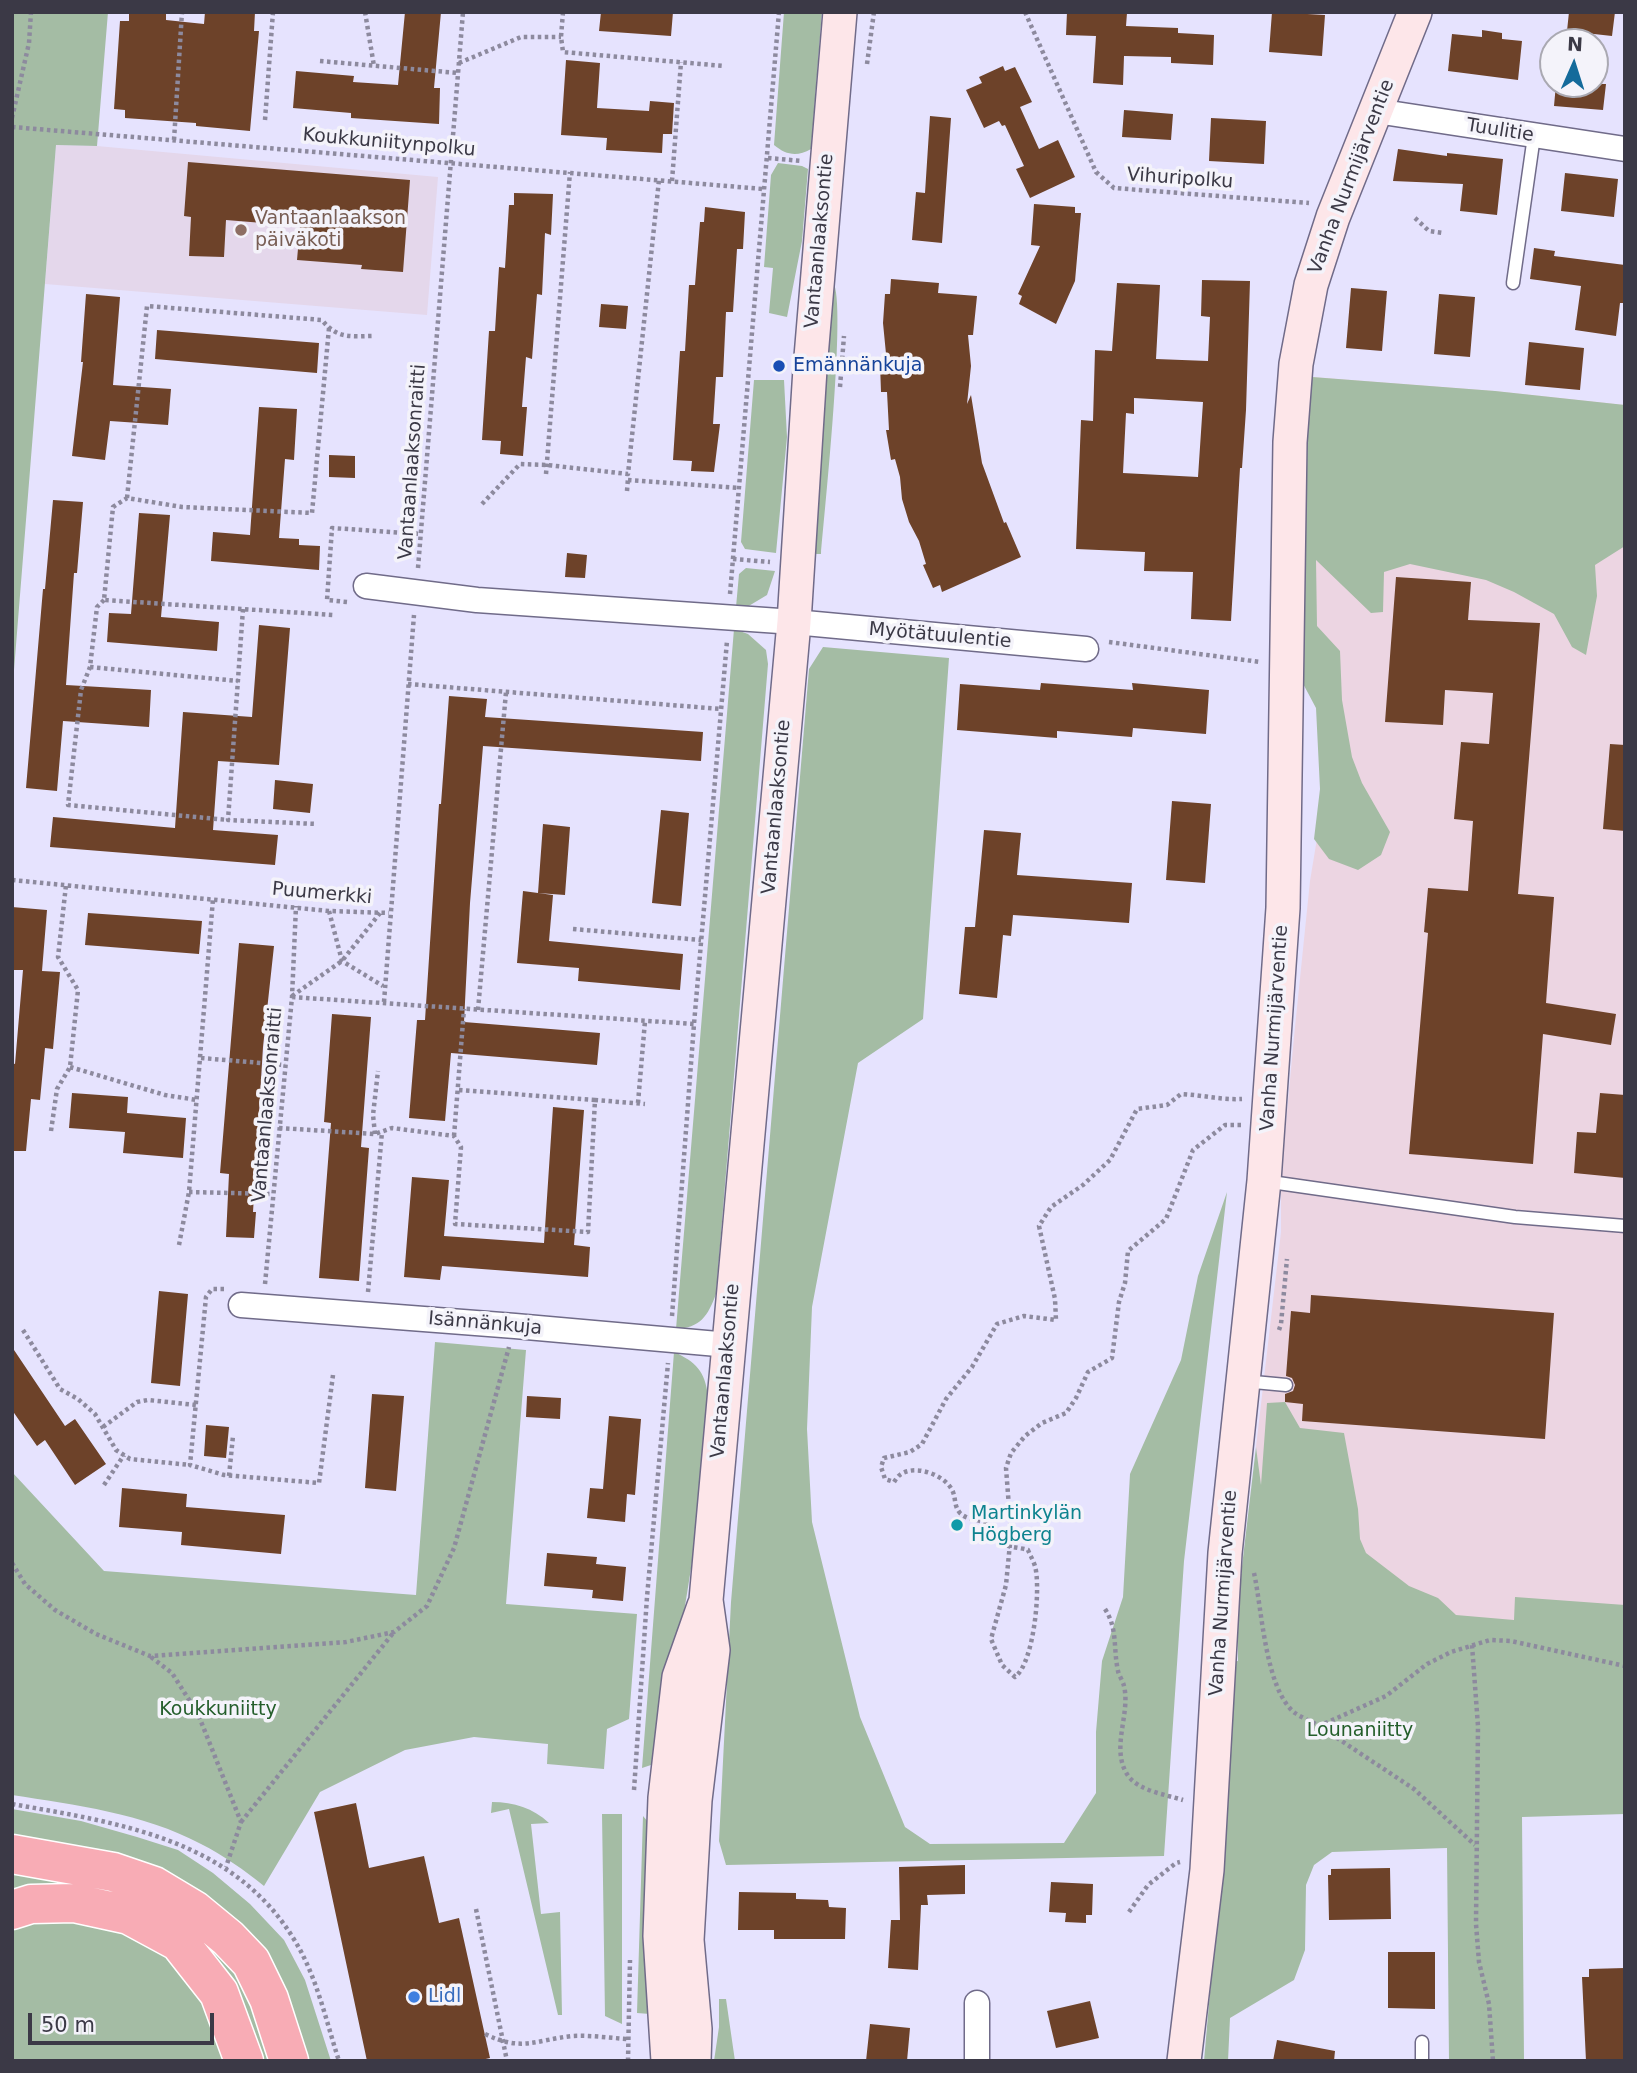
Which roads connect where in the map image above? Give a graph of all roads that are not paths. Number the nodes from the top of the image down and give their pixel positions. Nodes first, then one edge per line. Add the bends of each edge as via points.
1 (840, 12) edge
2 (1415, 12) edge
3 (1376, 111) junction
4 (1534, 136) junction
5 (1625, 149) edge
6 (1513, 283) dead end
7 (366, 586) dead end
8 (794, 622) junction
9 (1095, 645) road end
10 (1264, 1181) junction
11 (1625, 1226) edge
12 (245, 1300) road end
13 (729, 1345) junction
14 (1243, 1381) junction
15 (1286, 1385) dead end
16 (706, 1600) junction
17 (12, 1854) edge
18 (12, 1910) edge
19 (977, 2003) dead end
20 (1422, 2042) dead end
21 (244, 2061) edge
22 (289, 2061) edge
23 (668, 2061) edge
24 (694, 2061) edge
25 (977, 2061) edge
26 (1184, 2061) edge
27 (1422, 2061) edge

1 - 8 main road, Vantaanlaaksontie
2 - 3 main road, Vanha Nurmijärventie
3 - 4 street, Tuulitie
3 - 10 main road, Vanha Nurmijärventie via 1311,285 1296,364 1290,442 1283,908
4 - 5 street, Tuulitie
4 - 6 lane
7 - 8 street via 477,600
8 - 9 street, Myötätuulentie
8 - 13 main road, Vantaanlaaksontie
10 - 11 lane via 1515,1217
10 - 14 main road, Vanha Nurmijärventie
12 - 13 street, Isännänkuja
13 - 16 main road, Vantaanlaaksontie
14 - 15 lane
14 - 26 main road, Vanha Nurmijärventie via 1225,1553 1207,1861
16 - 23 main road, Vantaanlaaksontie via 679,1677 665,1798 660,1936
16 - 24 main road, Vantaanlaaksontie via 713,1650 695,1800 687,1940
17 - 22 highway via 113,1872 154,1886 194,1910 251,1962 269,1999
18 - 21 highway via 75,1903 129,1915 179,1942 219,1993
19 - 25 street
20 - 27 lane

